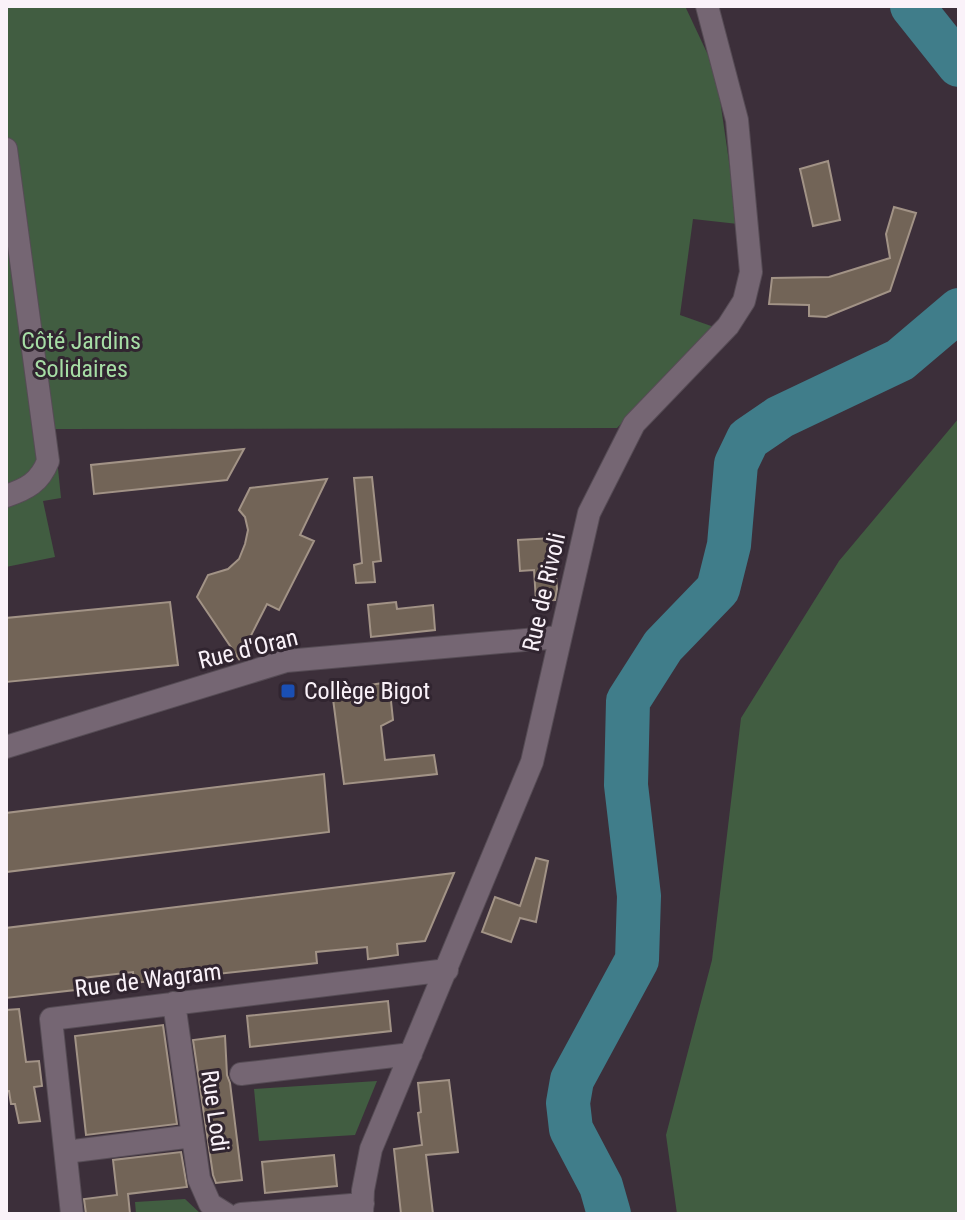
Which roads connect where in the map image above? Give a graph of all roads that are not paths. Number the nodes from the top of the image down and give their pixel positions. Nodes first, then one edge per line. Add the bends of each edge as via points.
1 (707, 6) edge
2 (6, 149) edge
3 (6, 496) edge
4 (559, 637) junction
5 (6, 747) edge
6 (447, 970) junction
7 (174, 1003) junction
8 (411, 1054) junction
9 (241, 1074) dead end
10 (193, 1136) junction
11 (66, 1152) junction
12 (362, 1209) edge
13 (72, 1214) edge
14 (226, 1214) edge
15 (241, 1214) edge

1 - 4 street, Rue de Rivoli via 737,120 751,272 744,301 728,326 634,424 589,513
2 - 3 street via 48,461 34,484
4 - 5 street, Rue d'Oran via 286,661
4 - 6 street, Rue de Rivoli via 532,762
6 - 7 street, Rue de Wagram
6 - 8 street, Rue de Rivoli
7 - 10 street, Rue Lodi
7 - 11 street, Rue de Wagram via 51,1019
8 - 9 street
8 - 12 street, Rue de Rivoli via 371,1149
10 - 11 street
10 - 14 street, Rue Lodi via 199,1179 210,1204
11 - 13 street, Rue de Wagram
12 - 15 street

